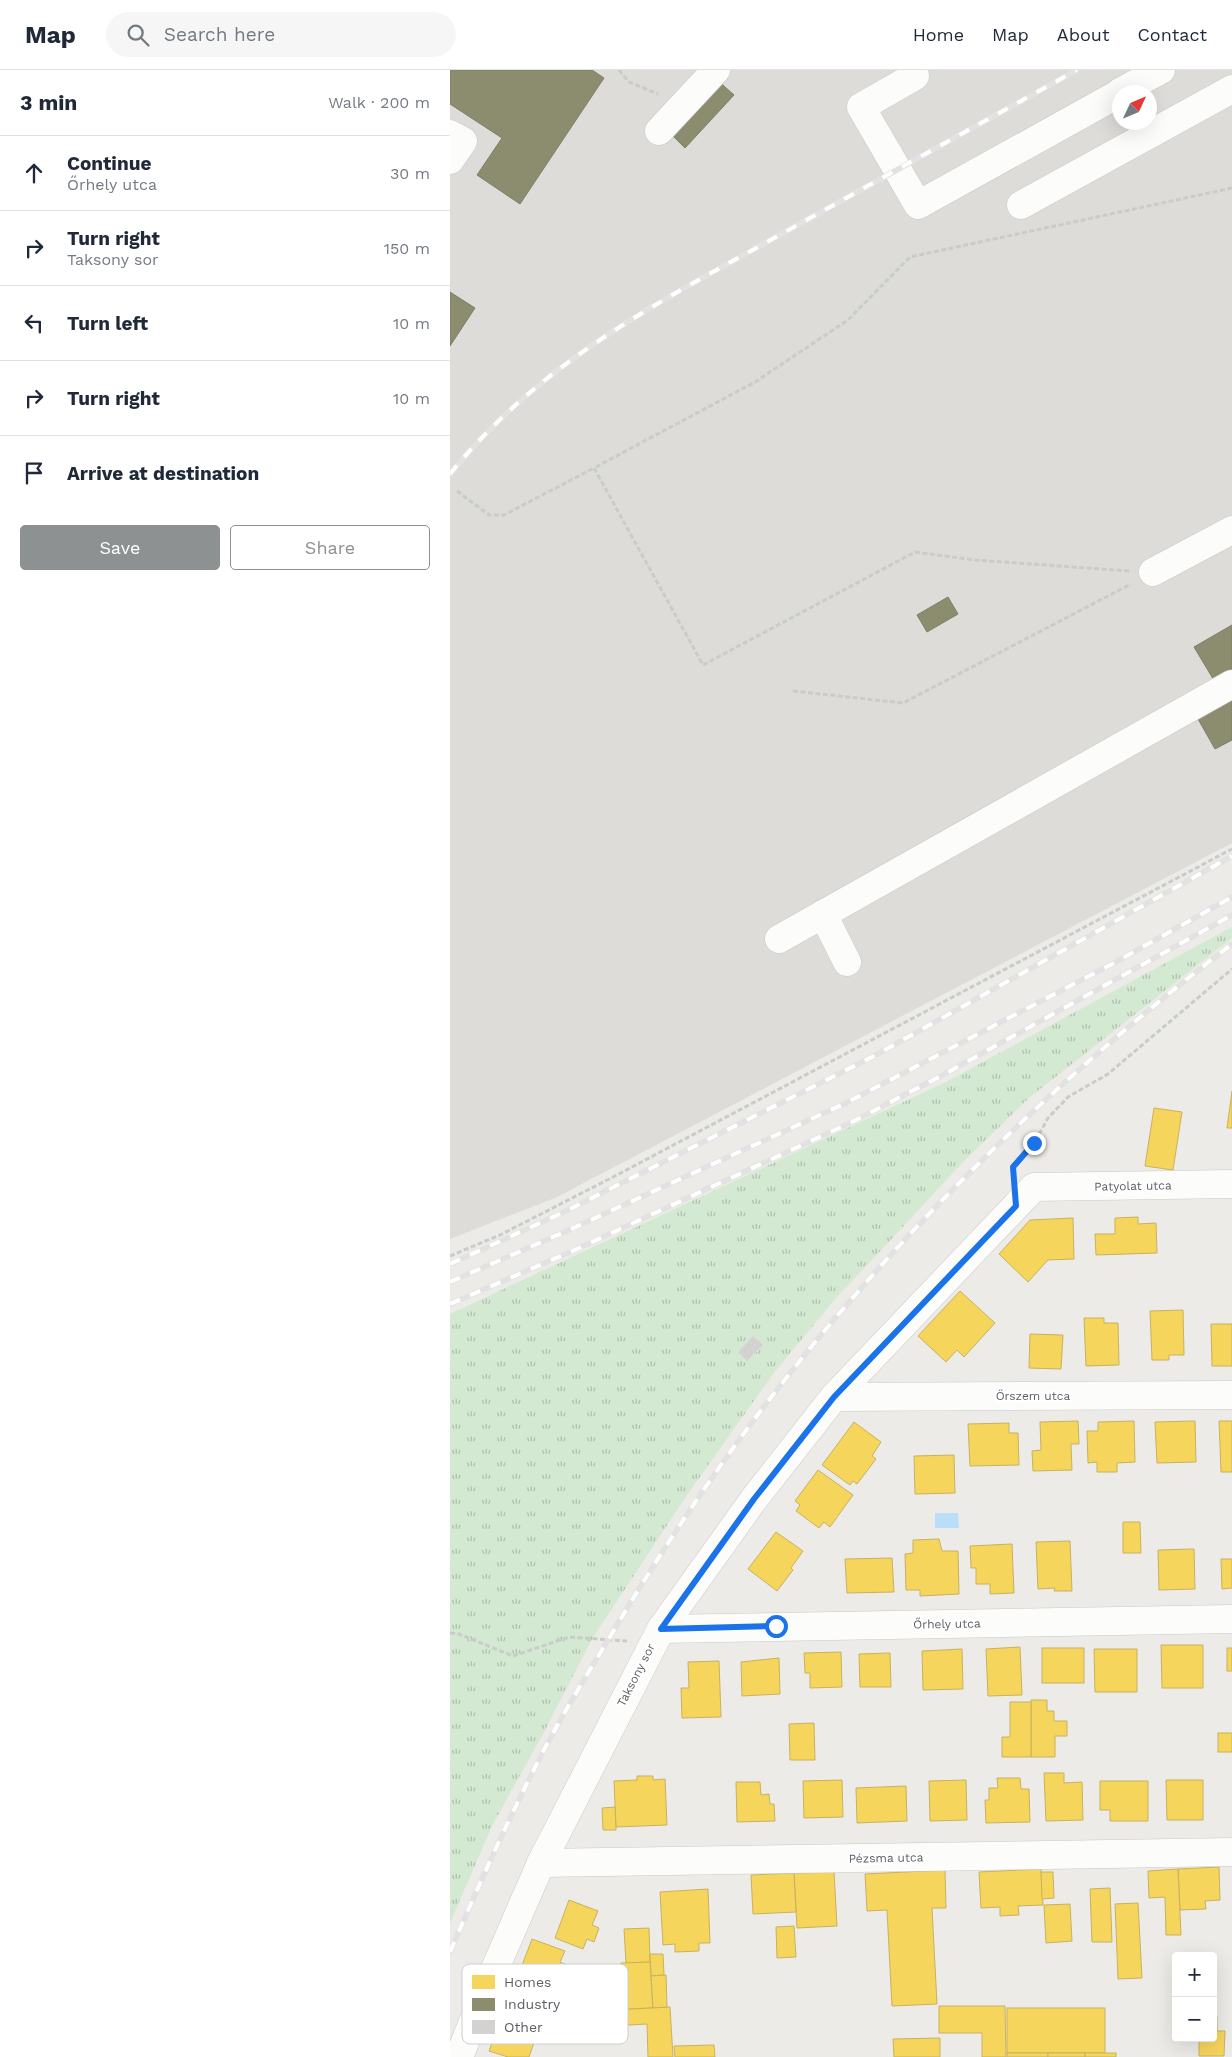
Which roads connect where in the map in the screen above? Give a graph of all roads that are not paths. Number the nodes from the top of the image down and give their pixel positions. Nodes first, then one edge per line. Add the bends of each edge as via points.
1 (716, 70) edge
2 (912, 70) edge
3 (1160, 70) edge
4 (1134, 85) edge
5 (1232, 89) edge
6 (1112, 97) edge
7 (659, 131) dead end
8 (450, 134) edge
9 (450, 160) edge
10 (1021, 205) dead end
11 (1232, 530) edge
12 (1153, 572) road end
13 (1232, 684) edge
14 (823, 914) junction
15 (779, 939) dead end
16 (847, 962) dead end
17 (1232, 1184) edge
18 (1025, 1197) joint
19 (1232, 1395) edge
20 (834, 1397) junction
21 (1232, 1619) edge
22 (657, 1636) junction
23 (1232, 1852) edge
24 (541, 1863) junction
25 (497, 1964) edge
26 (464, 2044) edge
27 (459, 2057) edge

1 - 7 street
2 - 6 street via 915,76 862,106 918,205
3 - 4 street
5 - 10 street
8 - 9 street via 463,141
11 - 12 street
13 - 14 street
14 - 15 street
14 - 16 street
17 - 18 street, Patyolat utca
18 - 20 street, Taksony sor
19 - 20 street, Őrszem utca
20 - 22 street, Taksony sor via 754,1499
21 - 22 street, Őrhely utca
22 - 24 street, Taksony sor
23 - 24 street, Pézsma utca
24 - 25 street, Taksony sor
26 - 27 street, Taksony sor

